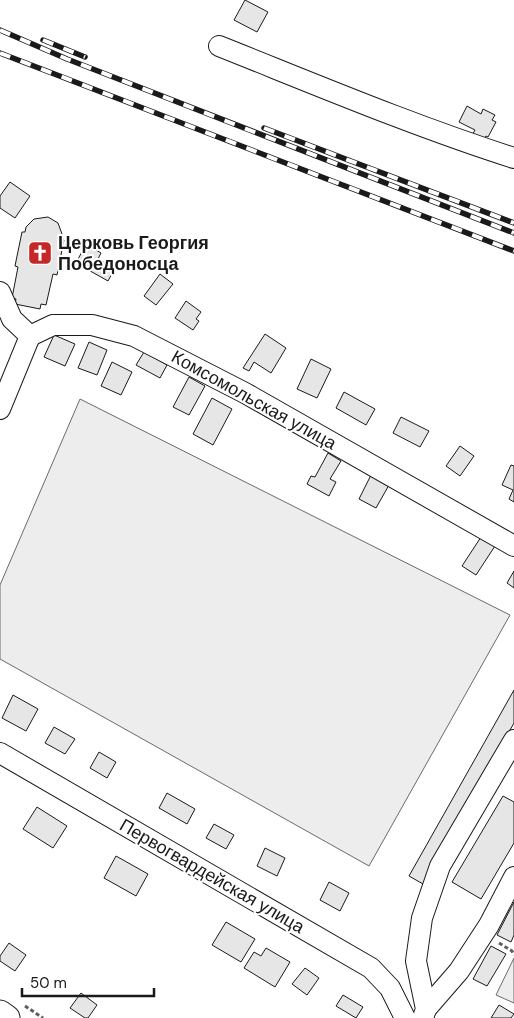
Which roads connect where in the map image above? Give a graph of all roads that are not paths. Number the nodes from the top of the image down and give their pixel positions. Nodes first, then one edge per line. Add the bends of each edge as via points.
1 (219, 46) dead end
2 (514, 158) edge
3 (0, 292) edge
4 (30, 336) junction
5 (0, 409) edge
6 (514, 546) edge
7 (514, 740) edge
8 (0, 753) edge
9 (514, 877) edge
10 (0, 1013) edge
11 (424, 1014) edge
12 (7, 1018) edge
13 (405, 1018) edge

1 - 2 street via 385,113
3 - 4 street via 12,319
4 - 5 street
4 - 6 street, Комсомольская улица via 53,325 92,324 134,336 245,393
7 - 11 street via 440,866 422,918 416,961
8 - 13 street, Первогвардейская улица via 371,968 390,988
9 - 11 street via 464,964
10 - 12 main road

